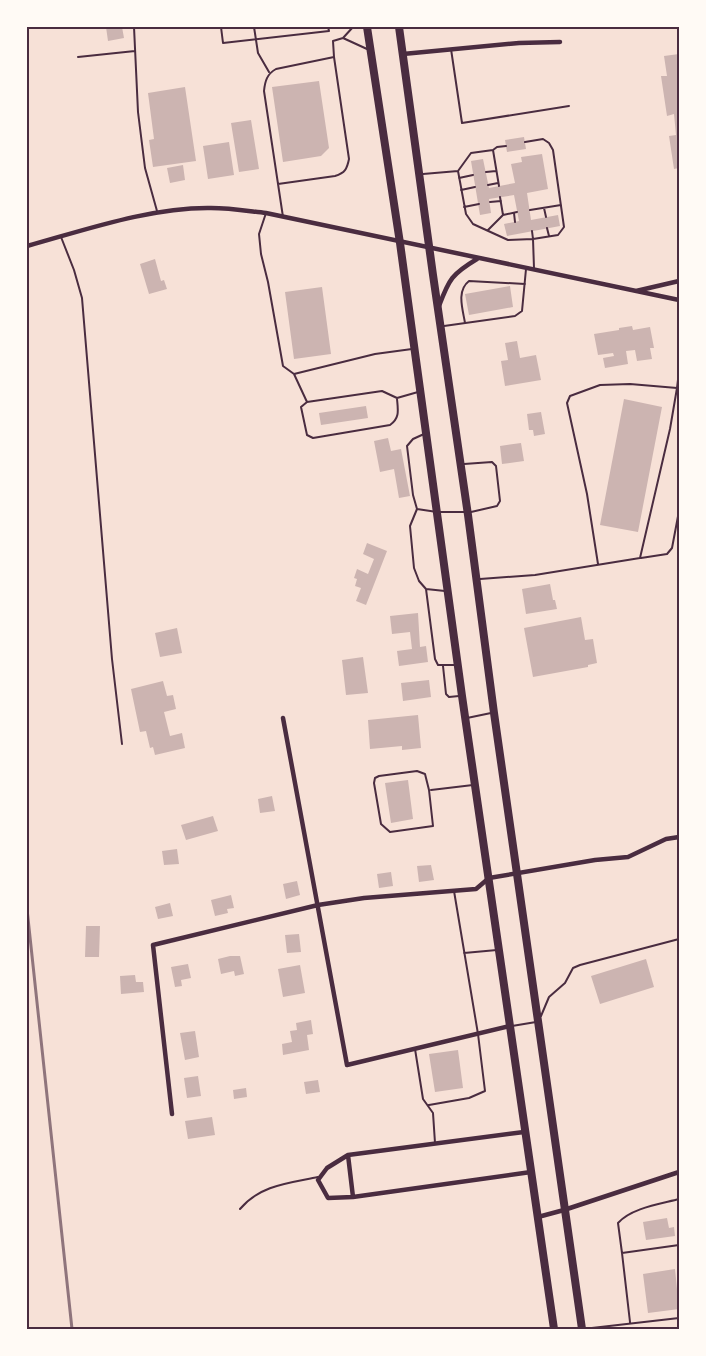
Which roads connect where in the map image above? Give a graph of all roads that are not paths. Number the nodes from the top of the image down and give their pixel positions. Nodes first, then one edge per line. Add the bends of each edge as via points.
1 (134, 27) edge
2 (221, 27) edge
3 (254, 27) edge
4 (328, 27) edge
5 (353, 27) edge
6 (367, 27) edge
7 (399, 27) edge
8 (343, 38) junction
9 (256, 40) junction
10 (560, 42) dead end
11 (451, 49) junction
12 (135, 51) junction
13 (371, 51) junction
14 (403, 54) junction
15 (78, 57) dead end
16 (334, 57) junction
17 (269, 73) junction
18 (569, 105) dead end
19 (525, 142) dead end
20 (506, 146) dead end
21 (493, 150) junction
22 (458, 171) junction
23 (496, 171) junction
24 (486, 172) dead end
25 (420, 175) junction
26 (473, 175) dead end
27 (459, 178) junction
28 (278, 184) junction
29 (488, 185) dead end
30 (475, 187) dead end
31 (461, 190) junction
32 (490, 202) dead end
33 (478, 204) dead end
34 (561, 205) junction
35 (464, 207) junction
36 (544, 208) junction
37 (530, 210) dead end
38 (266, 213) junction
39 (158, 214) junction
40 (503, 215) junction
41 (283, 217) junction
42 (546, 217) dead end
43 (515, 222) dead end
44 (548, 228) dead end
45 (488, 230) junction
46 (532, 231) dead end
47 (518, 234) dead end
48 (549, 236) junction
49 (61, 237) junction
50 (518, 239) junction
51 (533, 239) junction
52 (400, 243) junction
53 (27, 246) edge
54 (430, 249) junction
55 (477, 259) junction
56 (526, 269) junction
57 (534, 271) junction
58 (679, 281) edge
59 (525, 284) junction
60 (634, 292) junction
61 (679, 300) edge
62 (438, 308) junction
63 (465, 323) junction
64 (440, 327) junction
65 (415, 349) junction
66 (679, 371) edge
67 (294, 374) junction
68 (677, 388) junction
69 (420, 391) junction
70 (397, 398) junction
71 (307, 402) junction
72 (426, 433) junction
73 (461, 465) junction
74 (417, 509) junction
75 (679, 511) edge
76 (437, 512) junction
77 (468, 512) junction
78 (640, 558) junction
79 (598, 564) junction
80 (477, 579) junction
81 (426, 589) junction
82 (448, 592) junction
83 (458, 665) junction
84 (442, 666) junction
85 (462, 696) junction
86 (494, 713) junction
87 (283, 718) dead end
88 (466, 718) junction
89 (122, 744) dead end
90 (476, 785) junction
91 (429, 790) junction
92 (679, 837) edge
93 (517, 873) junction
94 (489, 878) junction
95 (454, 891) junction
96 (318, 905) junction
97 (679, 939) edge
98 (499, 950) junction
99 (464, 953) junction
100 (538, 1021) junction
101 (510, 1026) junction
102 (478, 1034) junction
103 (415, 1049) junction
104 (429, 1105) junction
105 (172, 1114) dead end
106 (524, 1132) junction
107 (435, 1143) junction
108 (348, 1155) junction
109 (531, 1172) junction
110 (679, 1173) edge
111 (321, 1176) junction
112 (353, 1197) junction
113 (679, 1199) edge
114 (240, 1209) dead end
115 (564, 1210) junction
116 (538, 1217) junction
117 (679, 1245) edge
118 (622, 1253) junction
119 (679, 1318) edge
120 (630, 1323) junction
121 (554, 1329) edge
122 (582, 1329) edge

1 - 12 lane
2 - 9 lane via 223,43
3 - 9 lane
4 - 9 lane via 329,31
5 - 8 lane
6 - 13 main road
7 - 14 main road
8 - 13 lane
8 - 16 lane via 333,41
9 - 17 lane
10 - 11 street
11 - 14 street
11 - 18 lane via 462,123
12 - 15 lane
12 - 39 lane via 145,168
13 - 52 main road
14 - 25 main road
16 - 17 lane
16 - 28 lane via 349,159 347,169 335,176
17 - 28 lane via 264,91
19 - 34 lane via 543,139 553,150
20 - 21 lane
21 - 22 lane via 471,153
21 - 23 lane
22 - 25 lane
22 - 27 lane
23 - 24 lane
23 - 29 lane via 499,184
25 - 54 main road
26 - 27 lane
27 - 31 lane
28 - 41 lane
30 - 31 lane
31 - 35 lane
32 - 40 lane via 501,199
33 - 35 lane
34 - 36 lane
34 - 48 lane via 564,227 558,235
35 - 45 lane via 473,224
36 - 37 lane
36 - 42 lane
38 - 39 street via 209,208
38 - 41 street
38 - 67 lane via 260,234 261,254 283,366
39 - 49 street
40 - 43 lane via 516,212
40 - 45 lane
41 - 52 street
44 - 48 lane
45 - 50 lane via 508,240
46 - 51 lane
47 - 50 lane
48 - 51 lane
49 - 53 street
49 - 89 lane via 82,298
50 - 51 lane
51 - 57 lane
52 - 54 street
52 - 65 main road
54 - 55 street
54 - 62 main road
55 - 56 street
55 - 62 street via 452,277
56 - 57 street
56 - 59 lane
57 - 60 street
58 - 60 street
59 - 63 lane via 522,311 515,316
59 - 63 lane via 469,281 461,292
60 - 61 street
62 - 64 main road
63 - 64 lane
64 - 73 main road
65 - 67 lane via 375,354
65 - 69 main road
66 - 68 lane
67 - 71 lane
68 - 78 lane
68 - 79 lane via 600,385 570,396 567,403
69 - 70 lane
69 - 72 main road
70 - 71 lane via 382,391
70 - 71 lane via 398,414 390,425 313,438 303,425 302,407
72 - 74 lane via 408,446
72 - 76 main road
73 - 77 main road
73 - 77 lane via 492,462 496,466 500,501 497,506
74 - 76 lane
74 - 81 lane via 410,526 414,568
75 - 78 lane via 672,548 667,554
76 - 77 lane
76 - 82 main road
77 - 80 main road
78 - 79 lane
79 - 80 lane via 535,575
80 - 86 main road
81 - 82 lane
81 - 84 lane via 435,659
82 - 83 main road
83 - 84 lane
83 - 85 main road
84 - 85 lane via 447,694
85 - 88 main road
86 - 88 lane
86 - 93 main road
87 - 96 street
88 - 90 main road
90 - 91 lane
90 - 94 main road
91 - 91 lane via 425,774 417,771 375,778 384,829 396,832 433,826
92 - 93 street via 628,857
93 - 94 street
93 - 100 main road
94 - 95 street via 476,889
94 - 98 main road
95 - 96 street
95 - 99 lane
96 - 103 street via 347,1065
96 - 105 street via 153,945
97 - 100 lane via 573,968 565,983 549,997
98 - 99 lane
98 - 101 main road
99 - 102 lane
100 - 101 lane
100 - 115 main road
101 - 102 street
101 - 106 main road
102 - 103 street
102 - 104 lane via 485,1091
103 - 104 lane via 423,1099
104 - 107 lane
106 - 107 street
106 - 109 main road
107 - 108 street
108 - 111 street
108 - 112 street
109 - 112 street
109 - 116 main road
110 - 115 street
111 - 112 street via 318,1180 328,1198
111 - 114 lane via 258,1193
113 - 118 lane via 621,1219 618,1223
115 - 116 street
115 - 122 main road
116 - 121 main road
117 - 118 lane
118 - 120 lane
119 - 120 lane
120 - 122 lane

